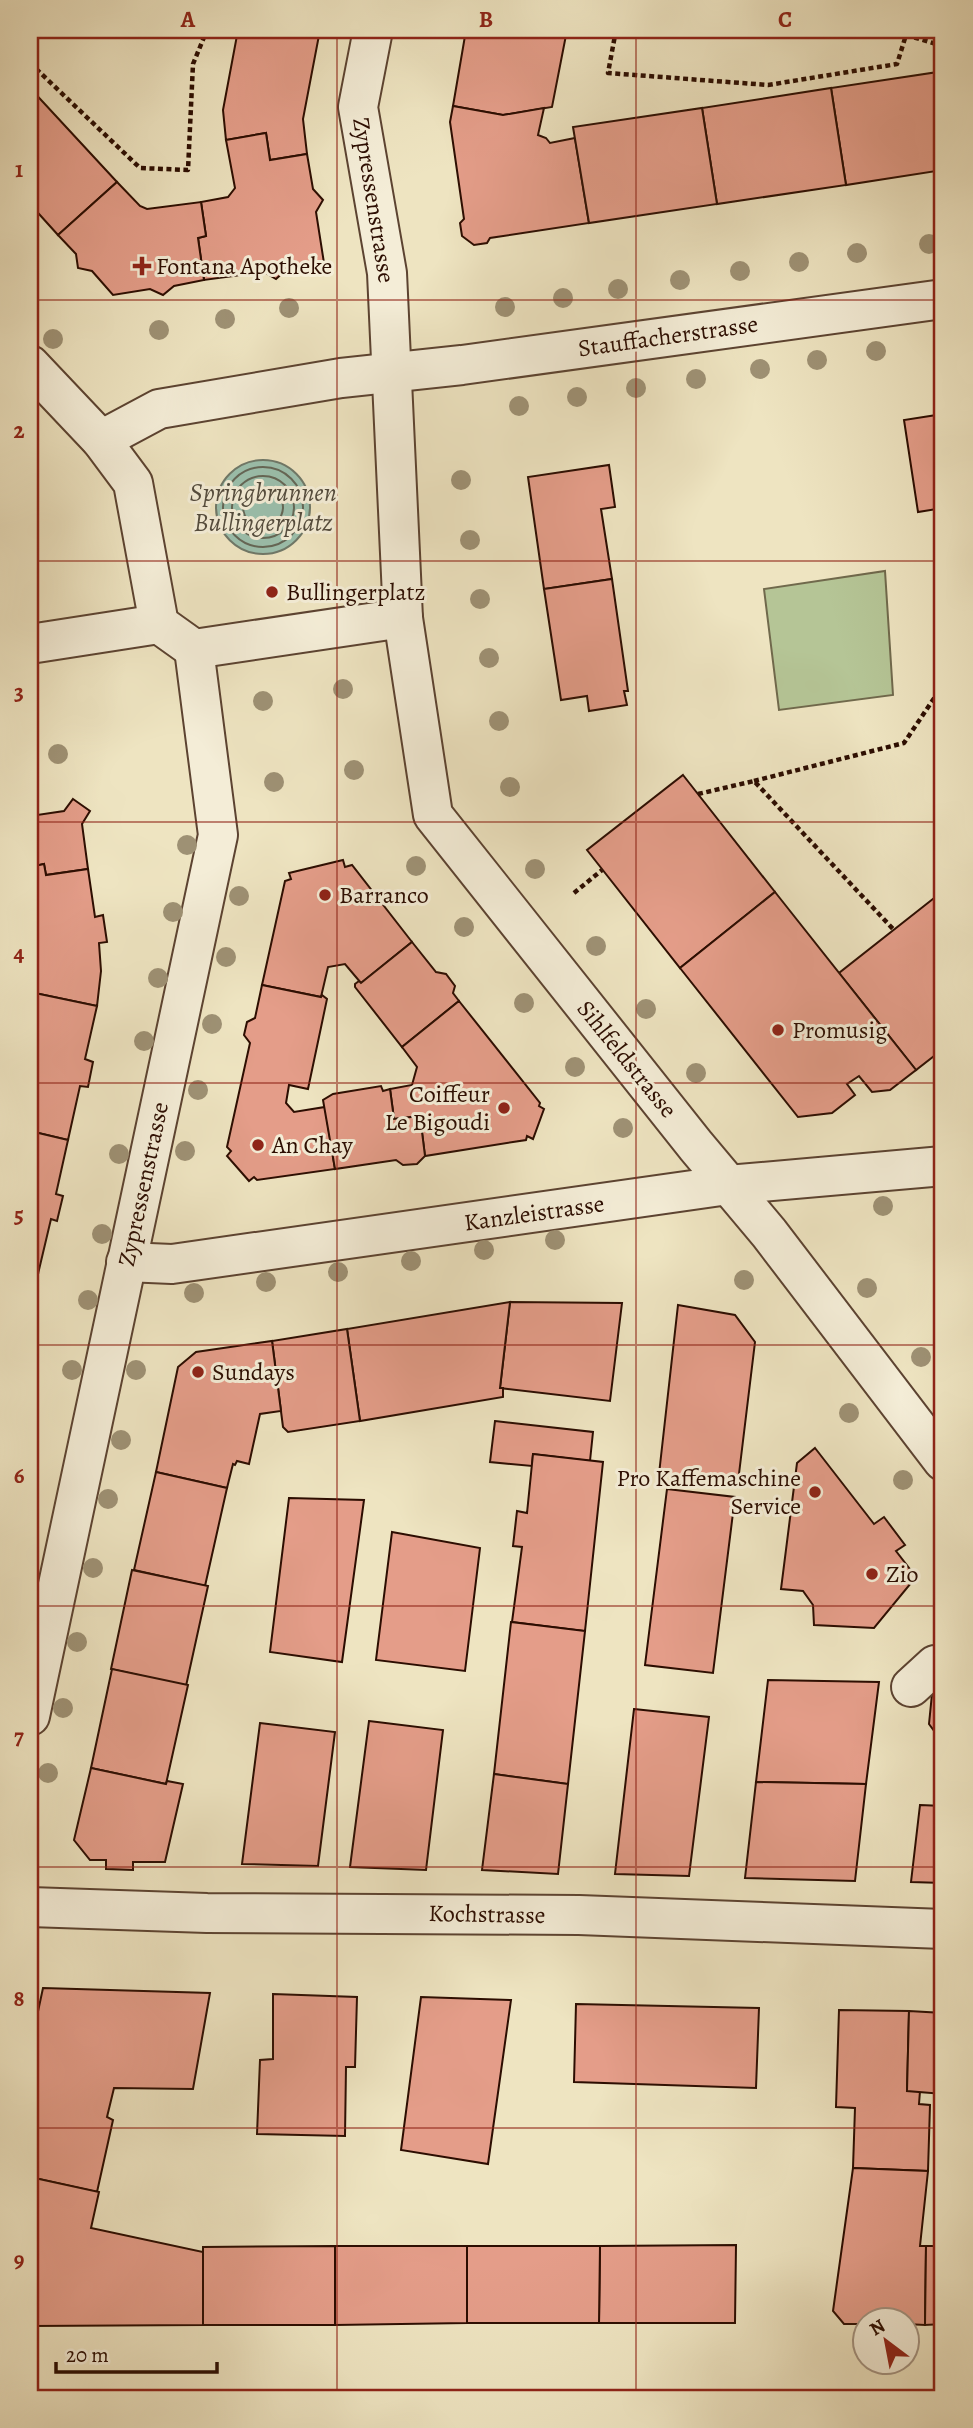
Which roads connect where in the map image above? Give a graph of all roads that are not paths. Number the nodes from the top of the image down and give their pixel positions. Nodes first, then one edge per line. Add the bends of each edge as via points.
1 (373, 30) edge
2 (943, 299) edge
3 (30, 365) edge
4 (393, 373) junction
5 (101, 440) junction
6 (403, 618) junction
7 (159, 624) junction
8 (30, 644) edge
9 (194, 649) junction
10 (943, 1166) edge
11 (728, 1185) junction
12 (127, 1262) junction
13 (943, 1461) edge
14 (30, 1716) edge
15 (30, 1907) edge
16 (943, 1929) edge

1 - 4 street, Zypressenstrasse via 359,107 387,272
2 - 4 street, Stauffacherstrasse
3 - 5 street
4 - 5 street via 159,409
4 - 6 street
5 - 7 street via 133,483
6 - 9 street
6 - 11 street, Sihlfeldstrasse via 433,815
7 - 8 street
7 - 9 street
9 - 12 street, Zypressenstrasse via 218,835
10 - 11 street, Kanzleistrasse
11 - 12 street, Kanzleistrasse via 172,1264
11 - 13 street, Sihlfeldstrasse
12 - 14 street, Zypressenstrasse
15 - 16 street, Kochstrasse via 579,1915

